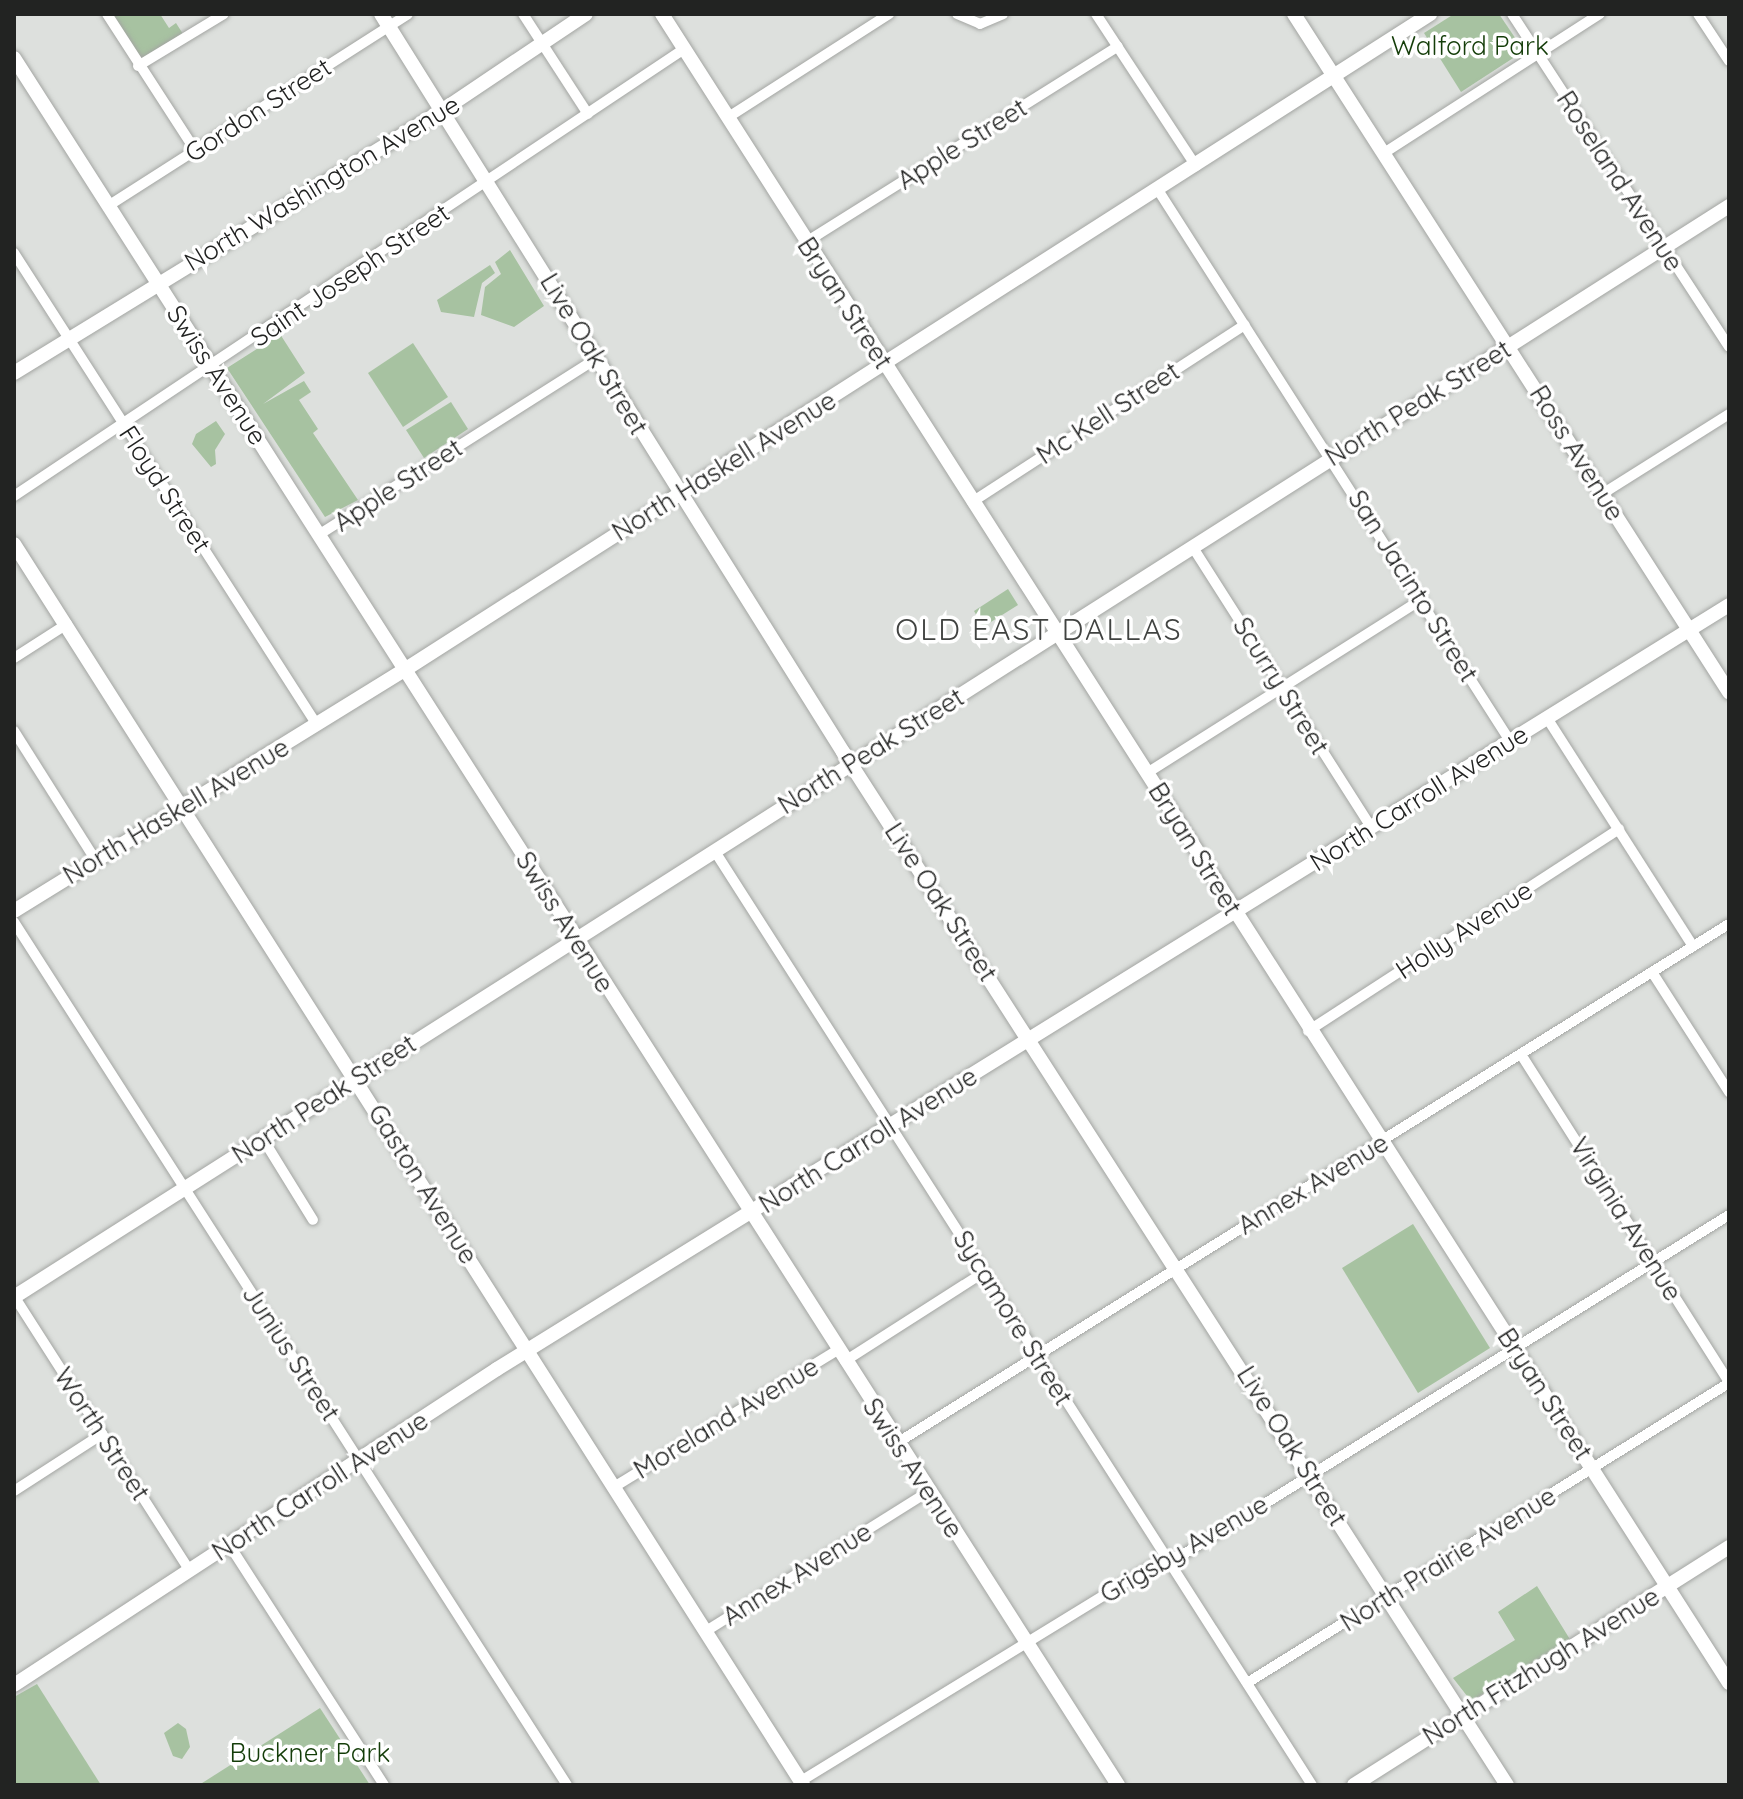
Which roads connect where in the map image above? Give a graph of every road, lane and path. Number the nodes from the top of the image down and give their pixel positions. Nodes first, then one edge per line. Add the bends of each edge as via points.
1 (107, 14) edge
2 (224, 14) edge
3 (408, 14) edge
4 (523, 14) edge
5 (586, 14) edge
6 (662, 14) edge
7 (889, 14) edge
8 (957, 14) edge
9 (1003, 14) edge
10 (1096, 14) edge
11 (1294, 14) edge
12 (1430, 14) edge
13 (1512, 14) edge
14 (1600, 14) edge
15 (1698, 14) edge
16 (385, 20) edge
17 (542, 44) junction
18 (1118, 46) junction
19 (684, 49) junction
20 (1537, 54) junction
21 (14, 58) edge
22 (1729, 61) edge
23 (138, 66) junction
24 (1334, 76) junction
25 (443, 110) junction
26 (588, 114) junction
27 (727, 118) junction
28 (195, 150) junction
29 (1384, 153) junction
30 (1196, 166) junction
31 (490, 182) junction
32 (1158, 190) junction
33 (108, 206) junction
34 (1729, 206) edge
35 (806, 242) junction
36 (1664, 248) junction
37 (14, 253) edge
38 (157, 284) junction
39 (1245, 325) junction
40 (69, 338) junction
41 (1510, 346) junction
42 (1729, 347) edge
43 (597, 358) junction
44 (884, 364) junction
45 (212, 369) junction
46 (14, 373) edge
47 (1729, 414) edge
48 (124, 425) junction
49 (1331, 458) junction
50 (680, 493) junction
51 (1602, 494) junction
52 (14, 496) edge
53 (972, 502) junction
54 (320, 534) junction
55 (14, 544) edge
56 (1192, 546) junction
57 (1422, 599) junction
58 (1729, 605) edge
59 (67, 624) junction
60 (1689, 630) junction
61 (1055, 633) junction
62 (14, 658) edge
63 (406, 669) junction
64 (1282, 687) junction
65 (1729, 692) edge
66 (1547, 718) junction
67 (317, 725) junction
68 (14, 731) edge
69 (1510, 741) junction
70 (851, 764) junction
71 (1147, 773) junction
72 (183, 806) junction
73 (1371, 827) junction
74 (1619, 829) junction
75 (714, 850) junction
76 (95, 859) junction
77 (14, 911) edge
78 (1236, 911) junction
79 (14, 922) edge
80 (1729, 924) edge
81 (575, 939) junction
82 (1693, 946) junction
83 (1652, 972) junction
84 (1308, 1031) junction
85 (1030, 1039) junction
86 (1522, 1056) junction
87 (356, 1079) junction
88 (1729, 1092) edge
89 (891, 1126) junction
90 (263, 1139) junction
91 (1381, 1143) junction
92 (184, 1188) junction
93 (751, 1214) junction
94 (1729, 1215) edge
95 (313, 1220) dead end
96 (1653, 1262) junction
97 (1179, 1267) junction
98 (984, 1272) junction
99 (14, 1297) edge
100 (1516, 1347) junction
101 (528, 1351) junction
102 (841, 1356) junction
103 (1037, 1357) junction
104 (1729, 1383) edge
105 (102, 1434) junction
106 (897, 1443) junction
107 (361, 1460) junction
108 (1593, 1469) junction
109 (1310, 1474) junction
110 (614, 1487) junction
111 (14, 1491) edge
112 (928, 1492) junction
113 (230, 1546) junction
114 (1729, 1547) edge
115 (1168, 1559) junction
116 (190, 1571) junction
117 (1667, 1586) junction
118 (1386, 1595) junction
119 (706, 1631) junction
120 (1027, 1643) junction
121 (1247, 1683) junction
122 (1729, 1683) edge
123 (14, 1685) edge
124 (1462, 1717) junction
125 (802, 1783) edge
126 (384, 1785) edge
127 (567, 1785) edge
128 (1118, 1785) edge
129 (1312, 1785) edge
130 (1354, 1785) edge
131 (1507, 1785) edge

1 - 23 street
2 - 23 street
3 - 16 street, Gordon Street
4 - 17 street
5 - 17 street, North Washington Avenue
6 - 19 street, Bryan Street
7 - 27 street
8 - 9 street via 980,24
10 - 18 street
11 - 24 street, Ross Avenue
12 - 24 street, North Haskell Avenue
13 - 20 street, Roseland Avenue
14 - 20 street
15 - 22 street
16 - 25 street, Live Oak Street
16 - 28 street, Gordon Street
17 - 25 street, North Washington Avenue
17 - 26 street
18 - 30 street
18 - 35 street, Apple Street
19 - 26 street, Saint Joseph Street
19 - 27 street, Bryan Street
20 - 29 street
20 - 36 street, Roseland Avenue
21 - 33 street, Swiss Avenue
23 - 28 street
24 - 29 street, Ross Avenue
24 - 30 street, North Haskell Avenue
25 - 31 street, Live Oak Street
25 - 38 street, North Washington Avenue
26 - 31 street, Saint Joseph Street
27 - 35 street, Bryan Street
28 - 33 street, Gordon Street
29 - 41 street, Ross Avenue
30 - 32 street, North Haskell Avenue
31 - 43 street, Live Oak Street
31 - 45 street, Saint Joseph Street
32 - 39 street, San Jacinto Street
32 - 44 street, North Haskell Avenue
33 - 38 street, Swiss Avenue
34 - 36 street, North Peak Street
35 - 44 street, Bryan Street
36 - 41 street, North Peak Street
36 - 42 street, Roseland Avenue
37 - 40 street, Floyd Street
38 - 40 street, North Washington Avenue
38 - 45 street, Swiss Avenue
39 - 49 street, San Jacinto Street
39 - 53 street, Mc Kell Street
40 - 46 street, North Washington Avenue
40 - 48 street, Floyd Street
41 - 49 street, North Peak Street
41 - 51 street, Ross Avenue
43 - 50 street, Live Oak Street
43 - 54 street, Apple Street
44 - 50 street, North Haskell Avenue
44 - 53 street, Bryan Street
45 - 48 street, Saint Joseph Street
45 - 54 street, Swiss Avenue
47 - 51 street
48 - 52 street, Saint Joseph Street
48 - 67 street, Floyd Street
49 - 56 street, North Peak Street
49 - 57 street, San Jacinto Street
50 - 63 street, North Haskell Avenue
50 - 70 street, Live Oak Street
51 - 60 street, Ross Avenue
53 - 61 street, Bryan Street
54 - 63 street, Swiss Avenue
55 - 59 street, Gaston Avenue
56 - 61 street, North Peak Street
56 - 64 street, Scurry Street
57 - 64 street
57 - 69 street, San Jacinto Street
58 - 60 street, North Carroll Avenue
59 - 62 street
59 - 72 street, Gaston Avenue
60 - 65 street, Ross Avenue
60 - 66 street, North Carroll Avenue
61 - 70 street, North Peak Street
61 - 71 street, Bryan Street
63 - 67 street, North Haskell Avenue
63 - 81 street, Swiss Avenue
64 - 71 street
64 - 73 street, Scurry Street
66 - 69 street, North Carroll Avenue
66 - 74 street
67 - 72 street, North Haskell Avenue
68 - 76 street
69 - 73 street, North Carroll Avenue
70 - 75 street, North Peak Street
70 - 85 street, Live Oak Street
71 - 78 street, Bryan Street
72 - 76 street, North Haskell Avenue
72 - 87 street, Gaston Avenue
73 - 78 street, North Carroll Avenue
74 - 82 street
74 - 84 street, Holly Avenue
75 - 81 street, North Peak Street
75 - 89 street, Sycamore Street
76 - 77 street, North Haskell Avenue
78 - 84 street, Bryan Street
78 - 85 street, North Carroll Avenue
79 - 92 street, Junius Street
80 - 82 street, Annex Avenue
81 - 87 street, North Peak Street
81 - 93 street, Swiss Avenue
82 - 83 street, Annex Avenue
83 - 86 street, Annex Avenue
83 - 88 street
84 - 91 street, Bryan Street
85 - 89 street, North Carroll Avenue
85 - 97 street, Live Oak Street
86 - 91 street, Annex Avenue
86 - 96 street, Virginia Avenue
87 - 90 street, North Peak Street
87 - 101 street, Gaston Avenue
89 - 93 street, North Carroll Avenue
89 - 98 street, Sycamore Street
90 - 92 street, North Peak Street
90 - 95 street
91 - 97 street, Annex Avenue
91 - 100 street, Bryan Street
92 - 99 street, North Peak Street
92 - 107 street, Junius Street
93 - 101 street, North Carroll Avenue
93 - 102 street, Swiss Avenue
94 - 96 street, Grigsby Avenue
96 - 100 street, Grigsby Avenue
96 - 104 street, Virginia Avenue
97 - 103 street, Annex Avenue
97 - 109 street, Live Oak Street
98 - 102 street, Moreland Avenue
98 - 103 street, Sycamore Street
99 - 105 street, Worth Street
100 - 108 street, Bryan Street
100 - 109 street, Grigsby Avenue
101 - 107 street, North Carroll Avenue
101 - 110 street, Gaston Avenue
102 - 106 street, Swiss Avenue
102 - 110 street, Moreland Avenue
103 - 106 street, Annex Avenue
103 - 115 street, Sycamore Street
104 - 108 street, North Prairie Avenue
105 - 111 street
105 - 116 street, Worth Street
106 - 112 street, Swiss Avenue
107 - 113 street, North Carroll Avenue
107 - 127 street, Junius Street
108 - 117 street, Bryan Street
108 - 118 street, North Prairie Avenue
109 - 115 street, Grigsby Avenue
109 - 118 street, Live Oak Street
110 - 119 street, Gaston Avenue
112 - 119 street, Annex Avenue
112 - 120 street, Swiss Avenue
113 - 116 street, North Carroll Avenue
113 - 126 street
114 - 117 street, North Fitzhugh Avenue
115 - 120 street, Grigsby Avenue
115 - 121 street, Sycamore Street
116 - 123 street, North Carroll Avenue
117 - 122 street, Bryan Street
117 - 124 street, North Fitzhugh Avenue
118 - 121 street, North Prairie Avenue
118 - 124 street, Live Oak Street
119 - 125 street, Gaston Avenue
120 - 125 street, Grigsby Avenue
120 - 128 street, Swiss Avenue
121 - 129 street, Sycamore Street
124 - 130 street, North Fitzhugh Avenue
124 - 131 street, Live Oak Street

